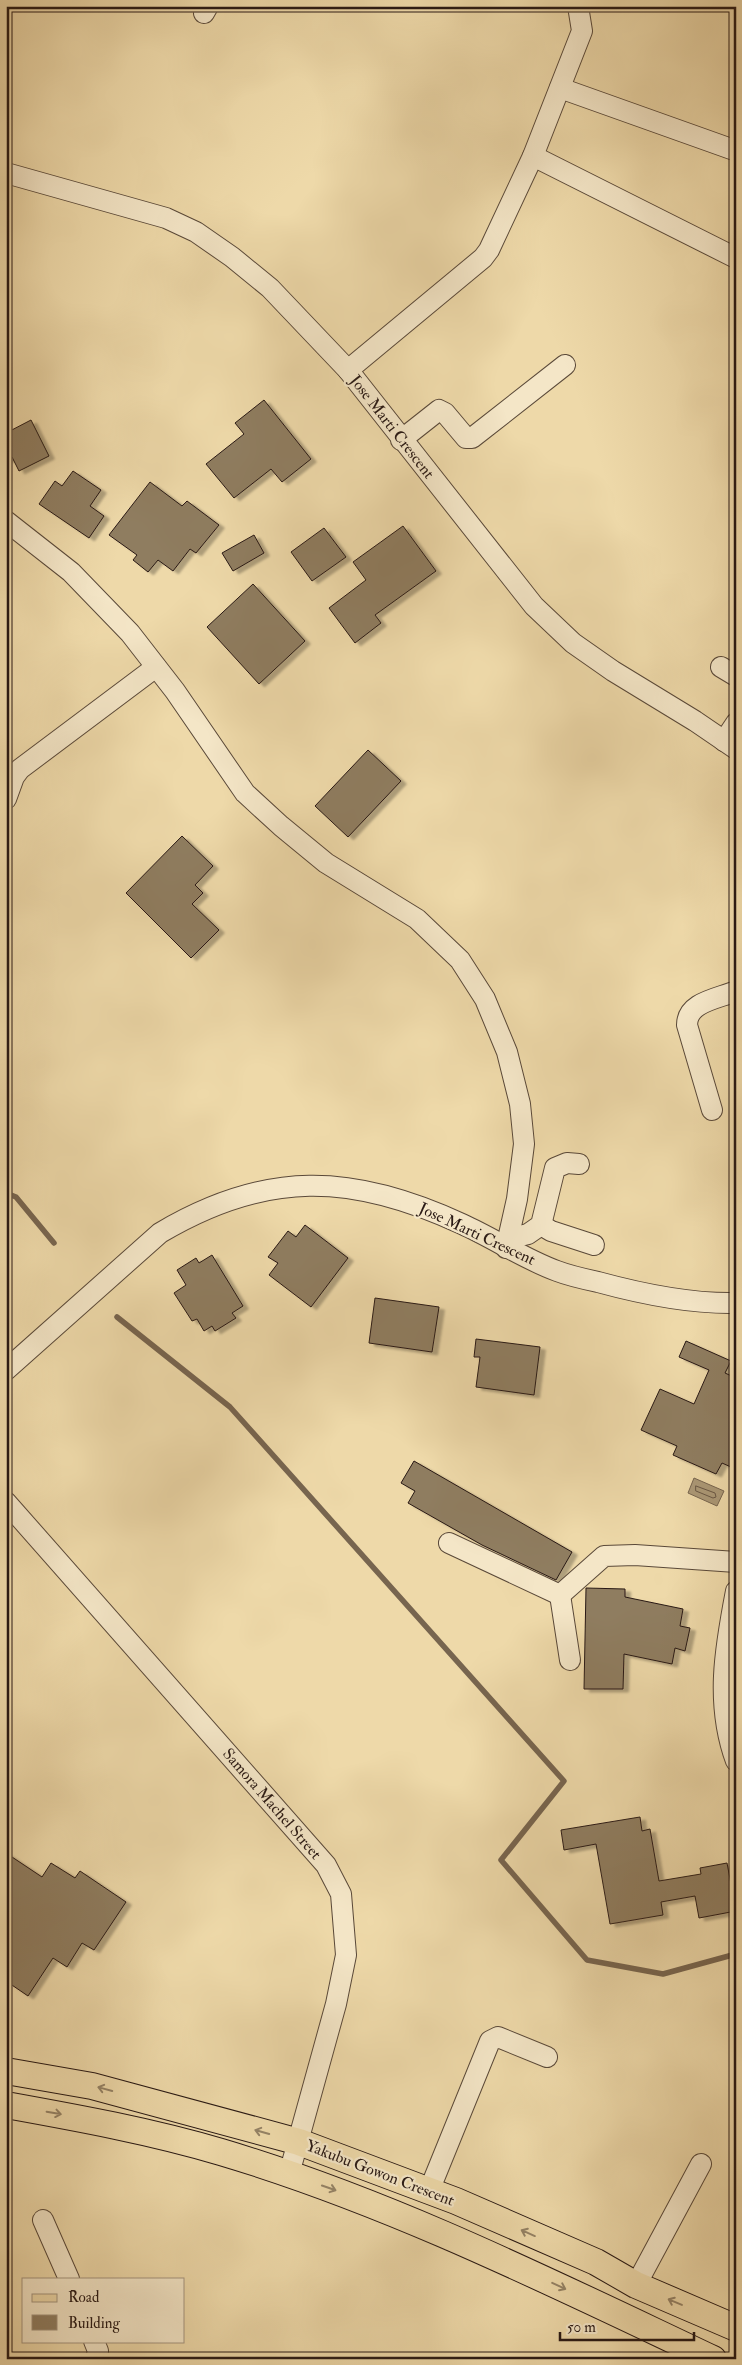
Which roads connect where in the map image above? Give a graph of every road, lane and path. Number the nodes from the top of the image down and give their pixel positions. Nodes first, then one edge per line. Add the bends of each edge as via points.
1 (578, 6) edge
2 (560, 88) junction
3 (734, 150) dead end
4 (533, 156) junction
5 (6, 173) edge
6 (736, 258) edge
7 (565, 365) dead end
8 (348, 370) junction
9 (401, 440) junction
10 (6, 521) edge
11 (156, 667) junction
12 (736, 722) edge
13 (730, 745) edge
14 (6, 799) edge
15 (736, 991) edge
16 (712, 1110) dead end
17 (579, 1164) dead end
18 (541, 1225) junction
19 (507, 1244) junction
20 (594, 1245) dead end
21 (736, 1303) edge
22 (6, 1370) edge
23 (6, 1502) edge
24 (449, 1543) dead end
25 (736, 1562) edge
26 (736, 1591) edge
27 (560, 1595) junction
28 (570, 1660) dead end
29 (736, 1761) edge
30 (547, 2057) dead end
31 (6, 2071) edge
32 (6, 2105) edge
33 (299, 2142) junction
34 (701, 2164) dead end
35 (288, 2174) junction
36 (429, 2191) junction
37 (43, 2220) dead end
38 (69, 2278) edge
39 (636, 2285) junction
40 (736, 2328) edge
41 (94, 2342) edge
42 (96, 2359) edge
43 (713, 2359) edge

1 - 2 street via 582,31
2 - 3 street
2 - 4 street
4 - 6 street
4 - 8 street via 496,238 483,258
5 - 8 street, Jose Marti Crescent via 166,218 196,232 270,288
7 - 9 street via 472,438 466,438 445,412 439,410
8 - 9 street, Jose Marti Crescent
9 - 13 street, Jose Marti Crescent via 534,606 573,642 613,671
10 - 11 street via 71,572 130,633
11 - 14 street via 20,769
11 - 19 street via 245,793 326,863 417,919 460,960 485,999 507,1052 520,1104 524,1144
12 - 13 street
15 - 16 street via 693,1008 687,1016 686,1025
17 - 18 street via 566,1163 555,1168
18 - 19 street
18 - 20 street via 551,1232
19 - 21 street, Jose Marti Crescent via 558,1272 636,1292 713,1304
19 - 22 street, Jose Marti Crescent via 416,1204 361,1189 312,1184 260,1191 187,1217 160,1233
23 - 33 street, Samora Machel Street via 326,1865 341,1894 346,1955
24 - 27 street
25 - 27 street via 604,1556
26 - 29 street via 724,1651 723,1706
27 - 28 street
30 - 36 street via 498,2037 490,2041
33 -> 31 main road, Yakubu Gowon Crescent via 92,2086
32 -> 35 main road, Yakubu Gowon Crescent via 98,2121 220,2152
33 - 35 street, Samora Machel Street
33 - 36 main road, Yakubu Gowon Crescent
34 - 39 street
35 -> 43 main road, Yakubu Gowon Crescent via 443,2234
39 -> 36 main road, Yakubu Gowon Crescent via 596,2262
37 - 38 street
40 -> 39 main road, Yakubu Gowon Crescent
41 - 42 street via 98,2351

